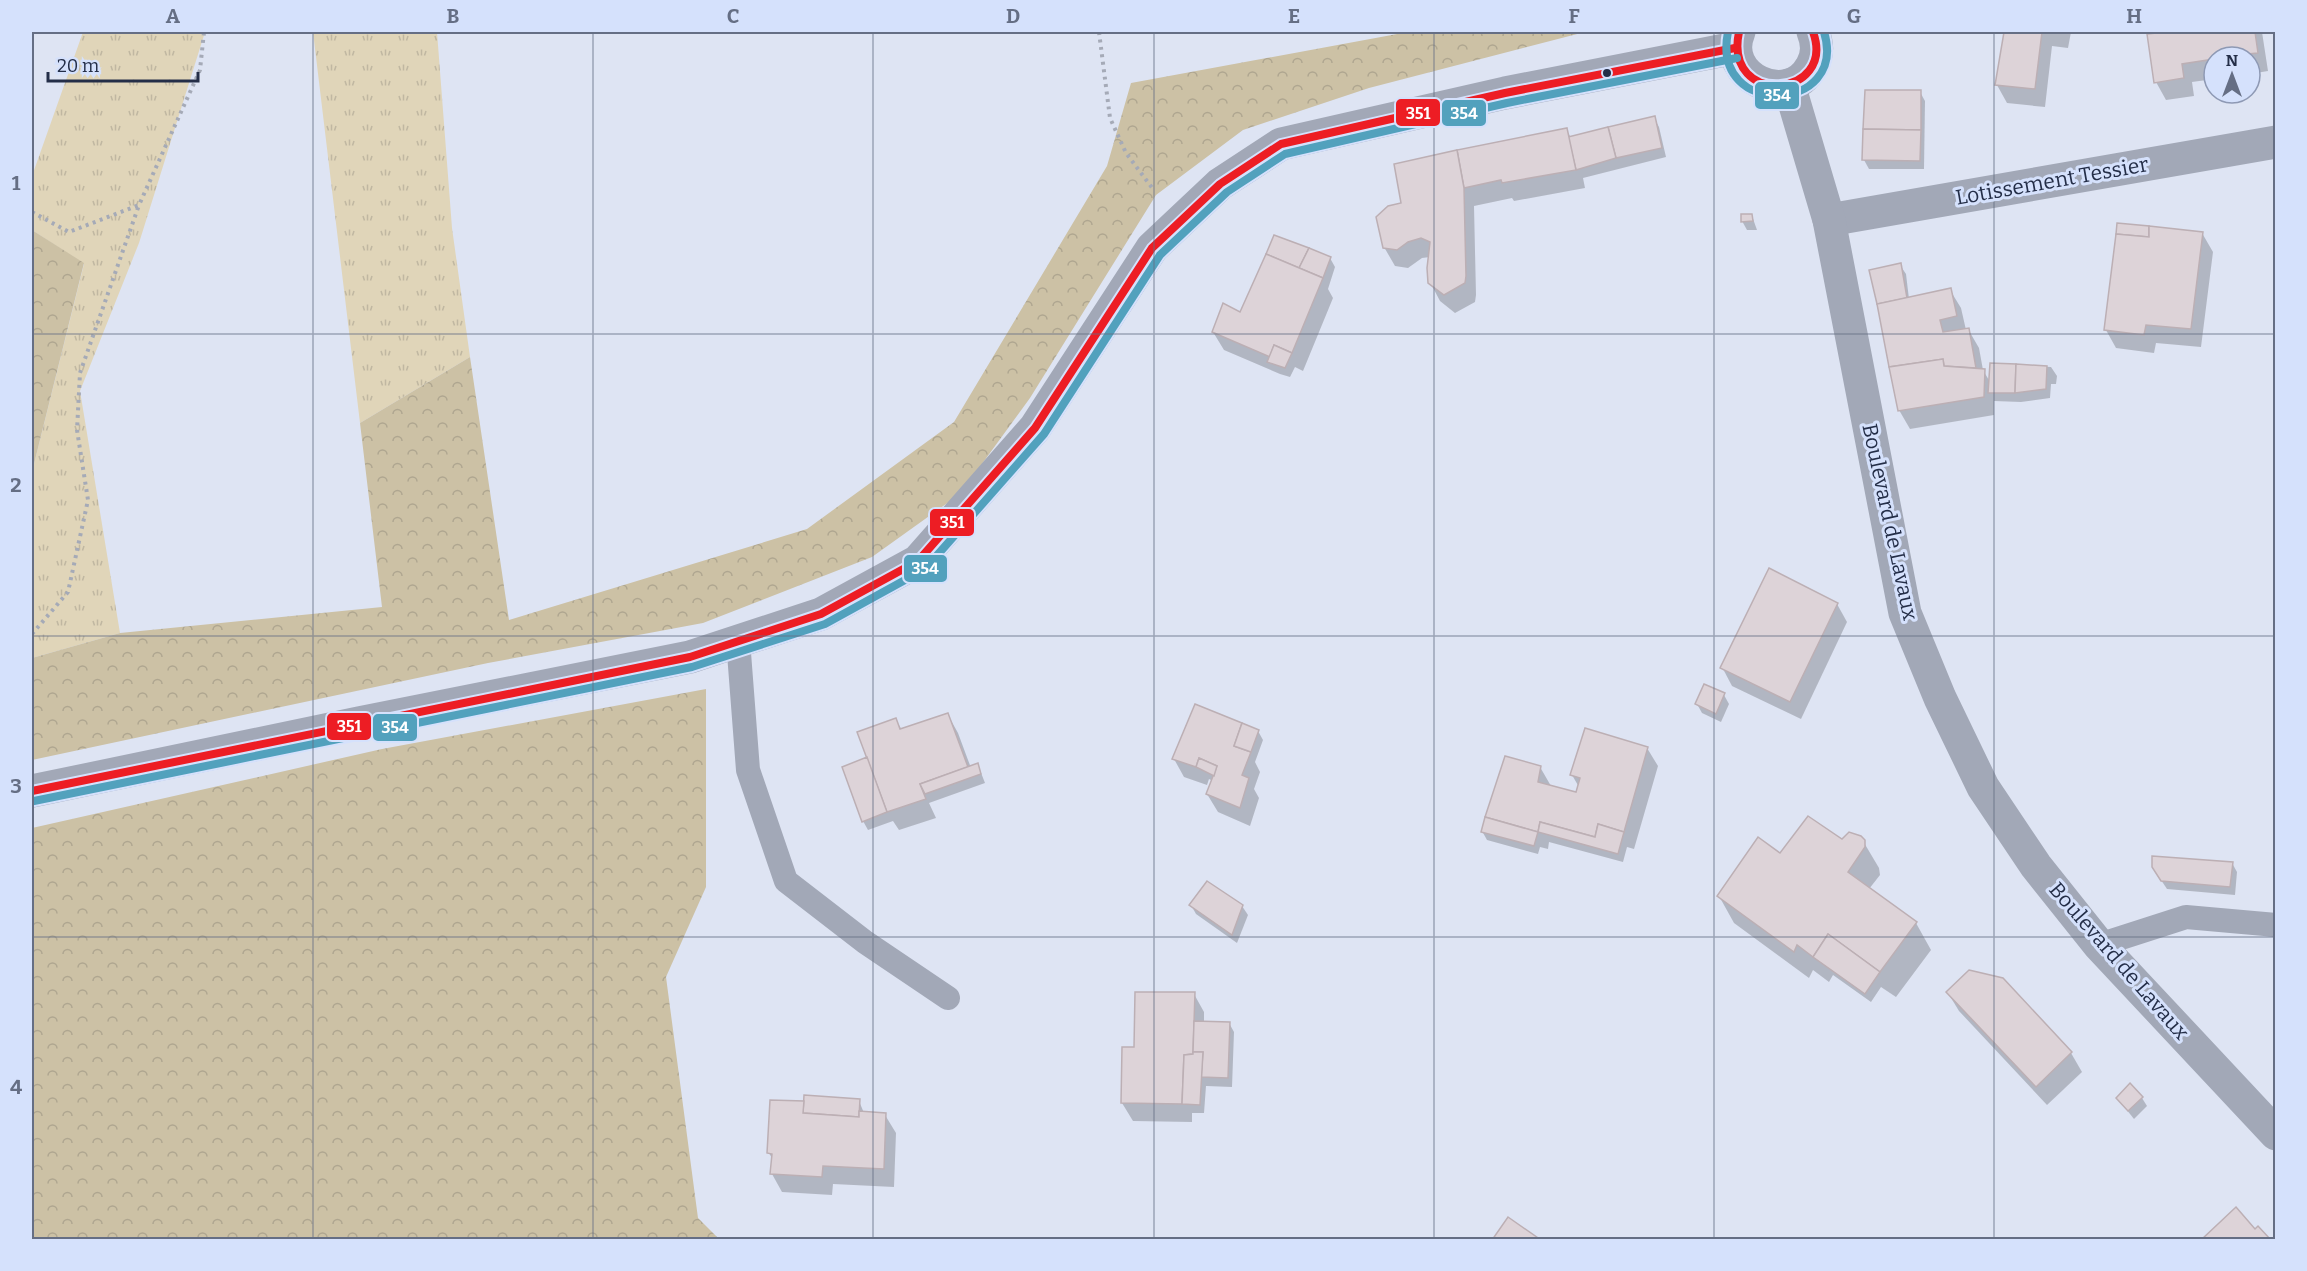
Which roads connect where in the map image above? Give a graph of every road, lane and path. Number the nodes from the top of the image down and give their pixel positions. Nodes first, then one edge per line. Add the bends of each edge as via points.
1 (204, 32) edge
2 (1099, 32) edge
3 (1820, 34) edge
4 (1737, 40) edge
5 (1789, 85) junction
6 (2276, 142) edge
7 (139, 205) junction
8 (32, 212) edge
9 (1182, 220) junction
10 (1829, 220) junction
11 (32, 634) edge
12 (738, 640) junction
13 (32, 791) edge
14 (2276, 925) edge
15 (2099, 945) junction
16 (948, 998) dead end
17 (2276, 1134) edge

1 - 7 path via 200,70
2 - 9 path via 1110,118 1126,153 1148,184
3 - 5 street via 1812,66
4 - 5 street via 1741,66 1753,80 1770,86
4 - 9 street via 1281,144 1220,184
5 - 10 street, Boulevard de Lavaux
6 - 10 street, Lotissement Tessier
7 - 8 path via 69,232
7 - 11 path via 80,373 77,430 88,500 68,592
9 - 12 street via 1152,248 1035,428 918,561 821,614
10 - 15 street, Boulevard de Lavaux via 1905,612 1940,698 1983,787 2036,866
12 - 13 street via 690,657
12 - 16 lane via 748,770 786,881 865,942
14 - 15 lane via 2186,918
15 - 17 street, Boulevard de Lavaux

